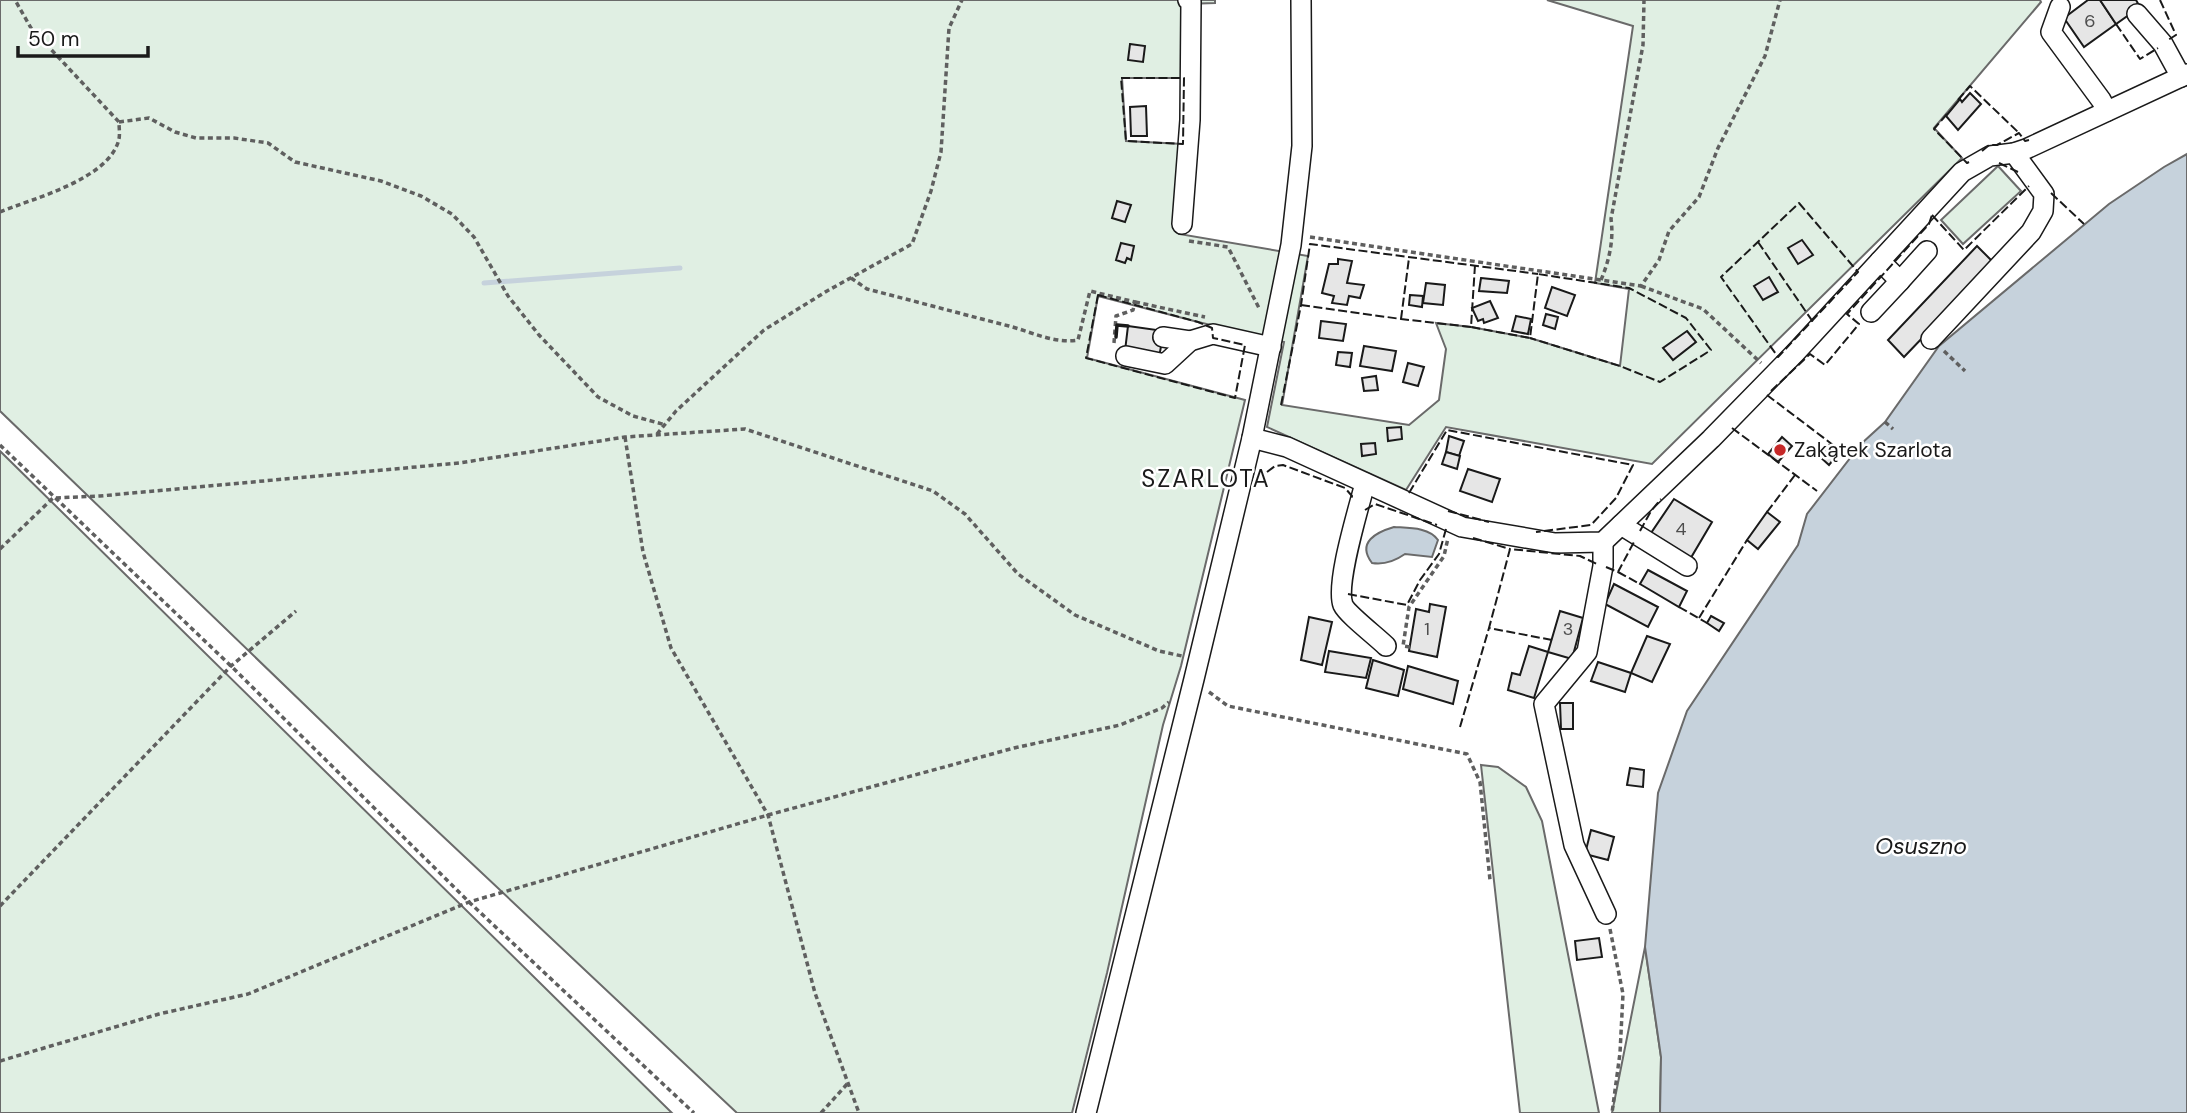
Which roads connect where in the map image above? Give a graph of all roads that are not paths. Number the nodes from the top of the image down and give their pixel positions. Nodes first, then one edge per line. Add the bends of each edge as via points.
1 (1188, 0) edge
2 (1301, 0) edge
3 (2060, 7) dead end
4 (2137, 15) dead end
5 (2184, 76) edge
6 (2107, 111) junction
7 (2014, 153) junction
8 (1182, 224) road end
9 (1927, 251) dead end
10 (1880, 261) junction
11 (1900, 281) junction
12 (1871, 312) dead end
13 (1163, 337) dead end
14 (1938, 339) road end
15 (1190, 341) junction
16 (1272, 341) junction
17 (1126, 356) road end
18 (1252, 438) junction
19 (1366, 483) junction
20 (1621, 525) junction
21 (1603, 542) junction
22 (1687, 566) dead end
23 (1386, 646) dead end
24 (1606, 914) road end
25 (1086, 1113) edge

1 - 8 street via 1190,120
2 - 16 street via 1302,146 1291,245
3 - 6 street via 2051,32
4 - 5 street
5 - 6 street
6 - 7 street
7 - 10 street via 1990,156 1962,172
7 - 14 street via 2044,194 2043,211 2031,232
9 - 11 street
10 - 11 street
10 - 20 street via 1711,439
11 - 12 street
13 - 15 street
15 - 16 street via 1213,334
15 - 17 street via 1165,364
16 - 18 street
18 - 19 street via 1287,447
18 - 25 street
19 - 21 street via 1462,527 1555,544
19 - 23 street via 1344,569 1342,596 1344,607
20 - 21 street
20 - 22 street
21 - 24 street via 1587,652 1544,704 1574,845

